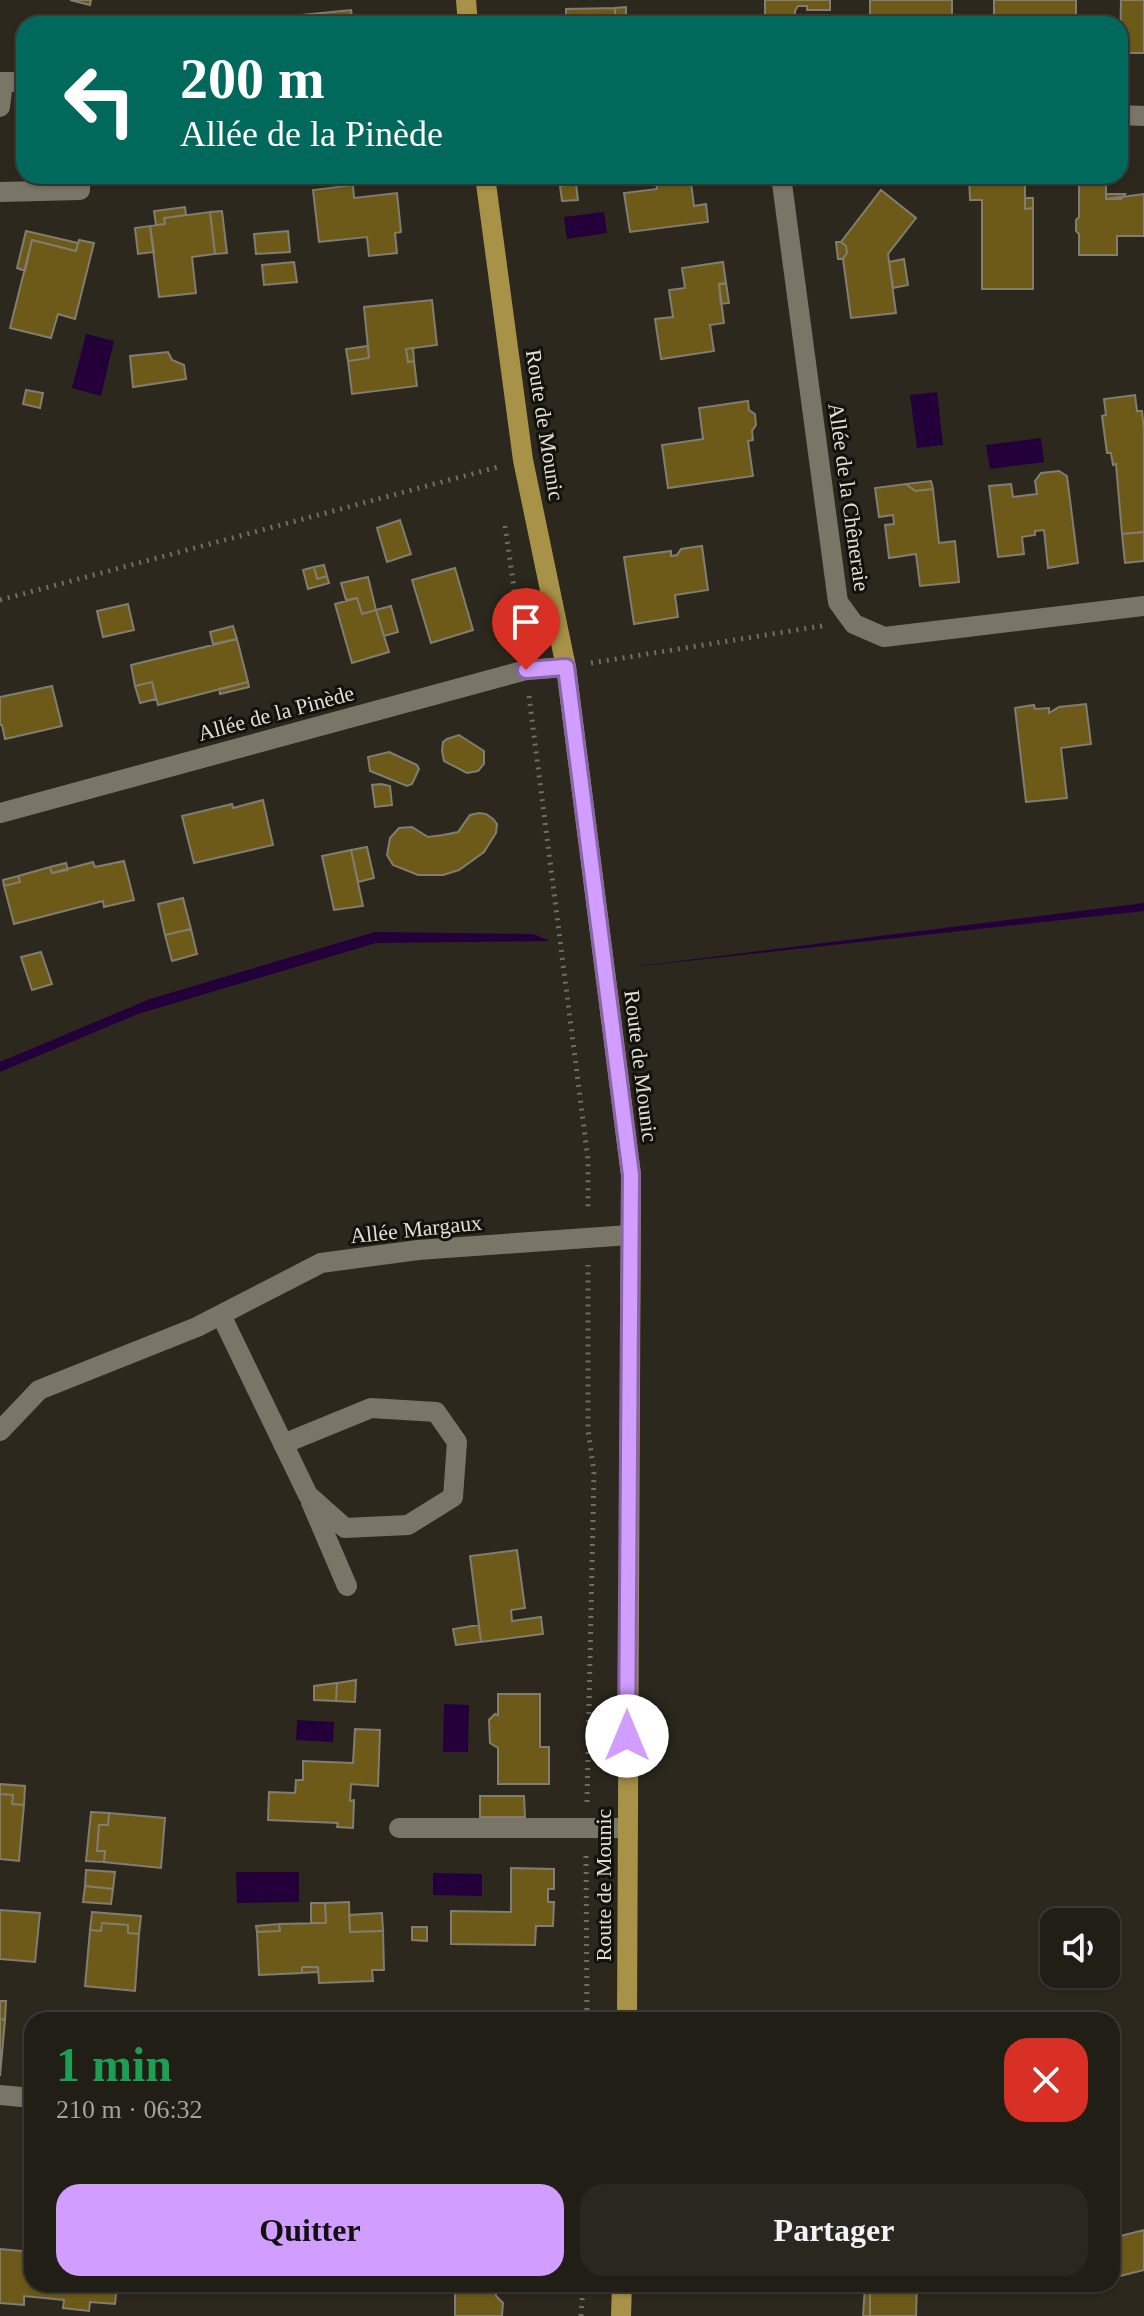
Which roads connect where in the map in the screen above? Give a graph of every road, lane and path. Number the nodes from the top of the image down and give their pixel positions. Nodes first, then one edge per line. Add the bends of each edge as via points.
1 (9, 82) edge
2 (0, 107) edge
3 (80, 184) edge
4 (486, 184) edge
5 (782, 184) edge
6 (0, 192) edge
7 (523, 460) junction
8 (497, 467) junction
9 (499, 482) dead end
10 (503, 514) dead end
11 (0, 600) edge
12 (838, 602) junction
13 (1144, 606) edge
14 (566, 667) junction
15 (526, 670) junction
16 (0, 813) edge
17 (629, 1235) junction
18 (588, 1238) junction
19 (221, 1315) junction
20 (0, 1431) edge
21 (283, 1444) junction
22 (308, 1495) junction
23 (347, 1586) dead end
24 (399, 1828) dead end
25 (586, 1828) junction
26 (626, 1828) junction
27 (587, 2012) edge
28 (627, 2012) edge
29 (0, 2095) edge
30 (24, 2097) edge
31 (582, 2292) edge
32 (622, 2292) edge
33 (581, 2316) edge
34 (621, 2316) edge

1 - 2 street
3 - 6 street via 80,190
4 - 7 main road, Route de Mounic
5 - 12 street, Allée de la Chêneraie
7 - 8 path
7 - 14 main road, Route de Mounic
8 - 9 path
8 - 11 path
10 - 15 path
12 - 13 street, Allée de la Chêneraie via 854,624 884,637
12 - 14 path via 822,626
14 - 15 street, Allée de la Pinède
14 - 17 main road, Route de Mounic via 631,1175
15 - 16 street, Allée de la Pinède
15 - 18 path via 588,1160
17 - 18 street, Allée Margaux
17 - 26 main road, Route de Mounic
18 - 19 street, Allée Margaux via 321,1263
18 - 25 path via 588,1430 594,1472
19 - 20 street, Allée Margaux via 39,1390
19 - 21 street
21 - 22 street
21 - 22 street via 371,1408 436,1412 457,1442 453,1497 408,1525 345,1528
22 - 23 street
24 - 25 street
25 - 26 street
25 - 27 path
26 - 28 main road, Route de Mounic
29 - 30 street
31 - 33 path
32 - 34 main road

